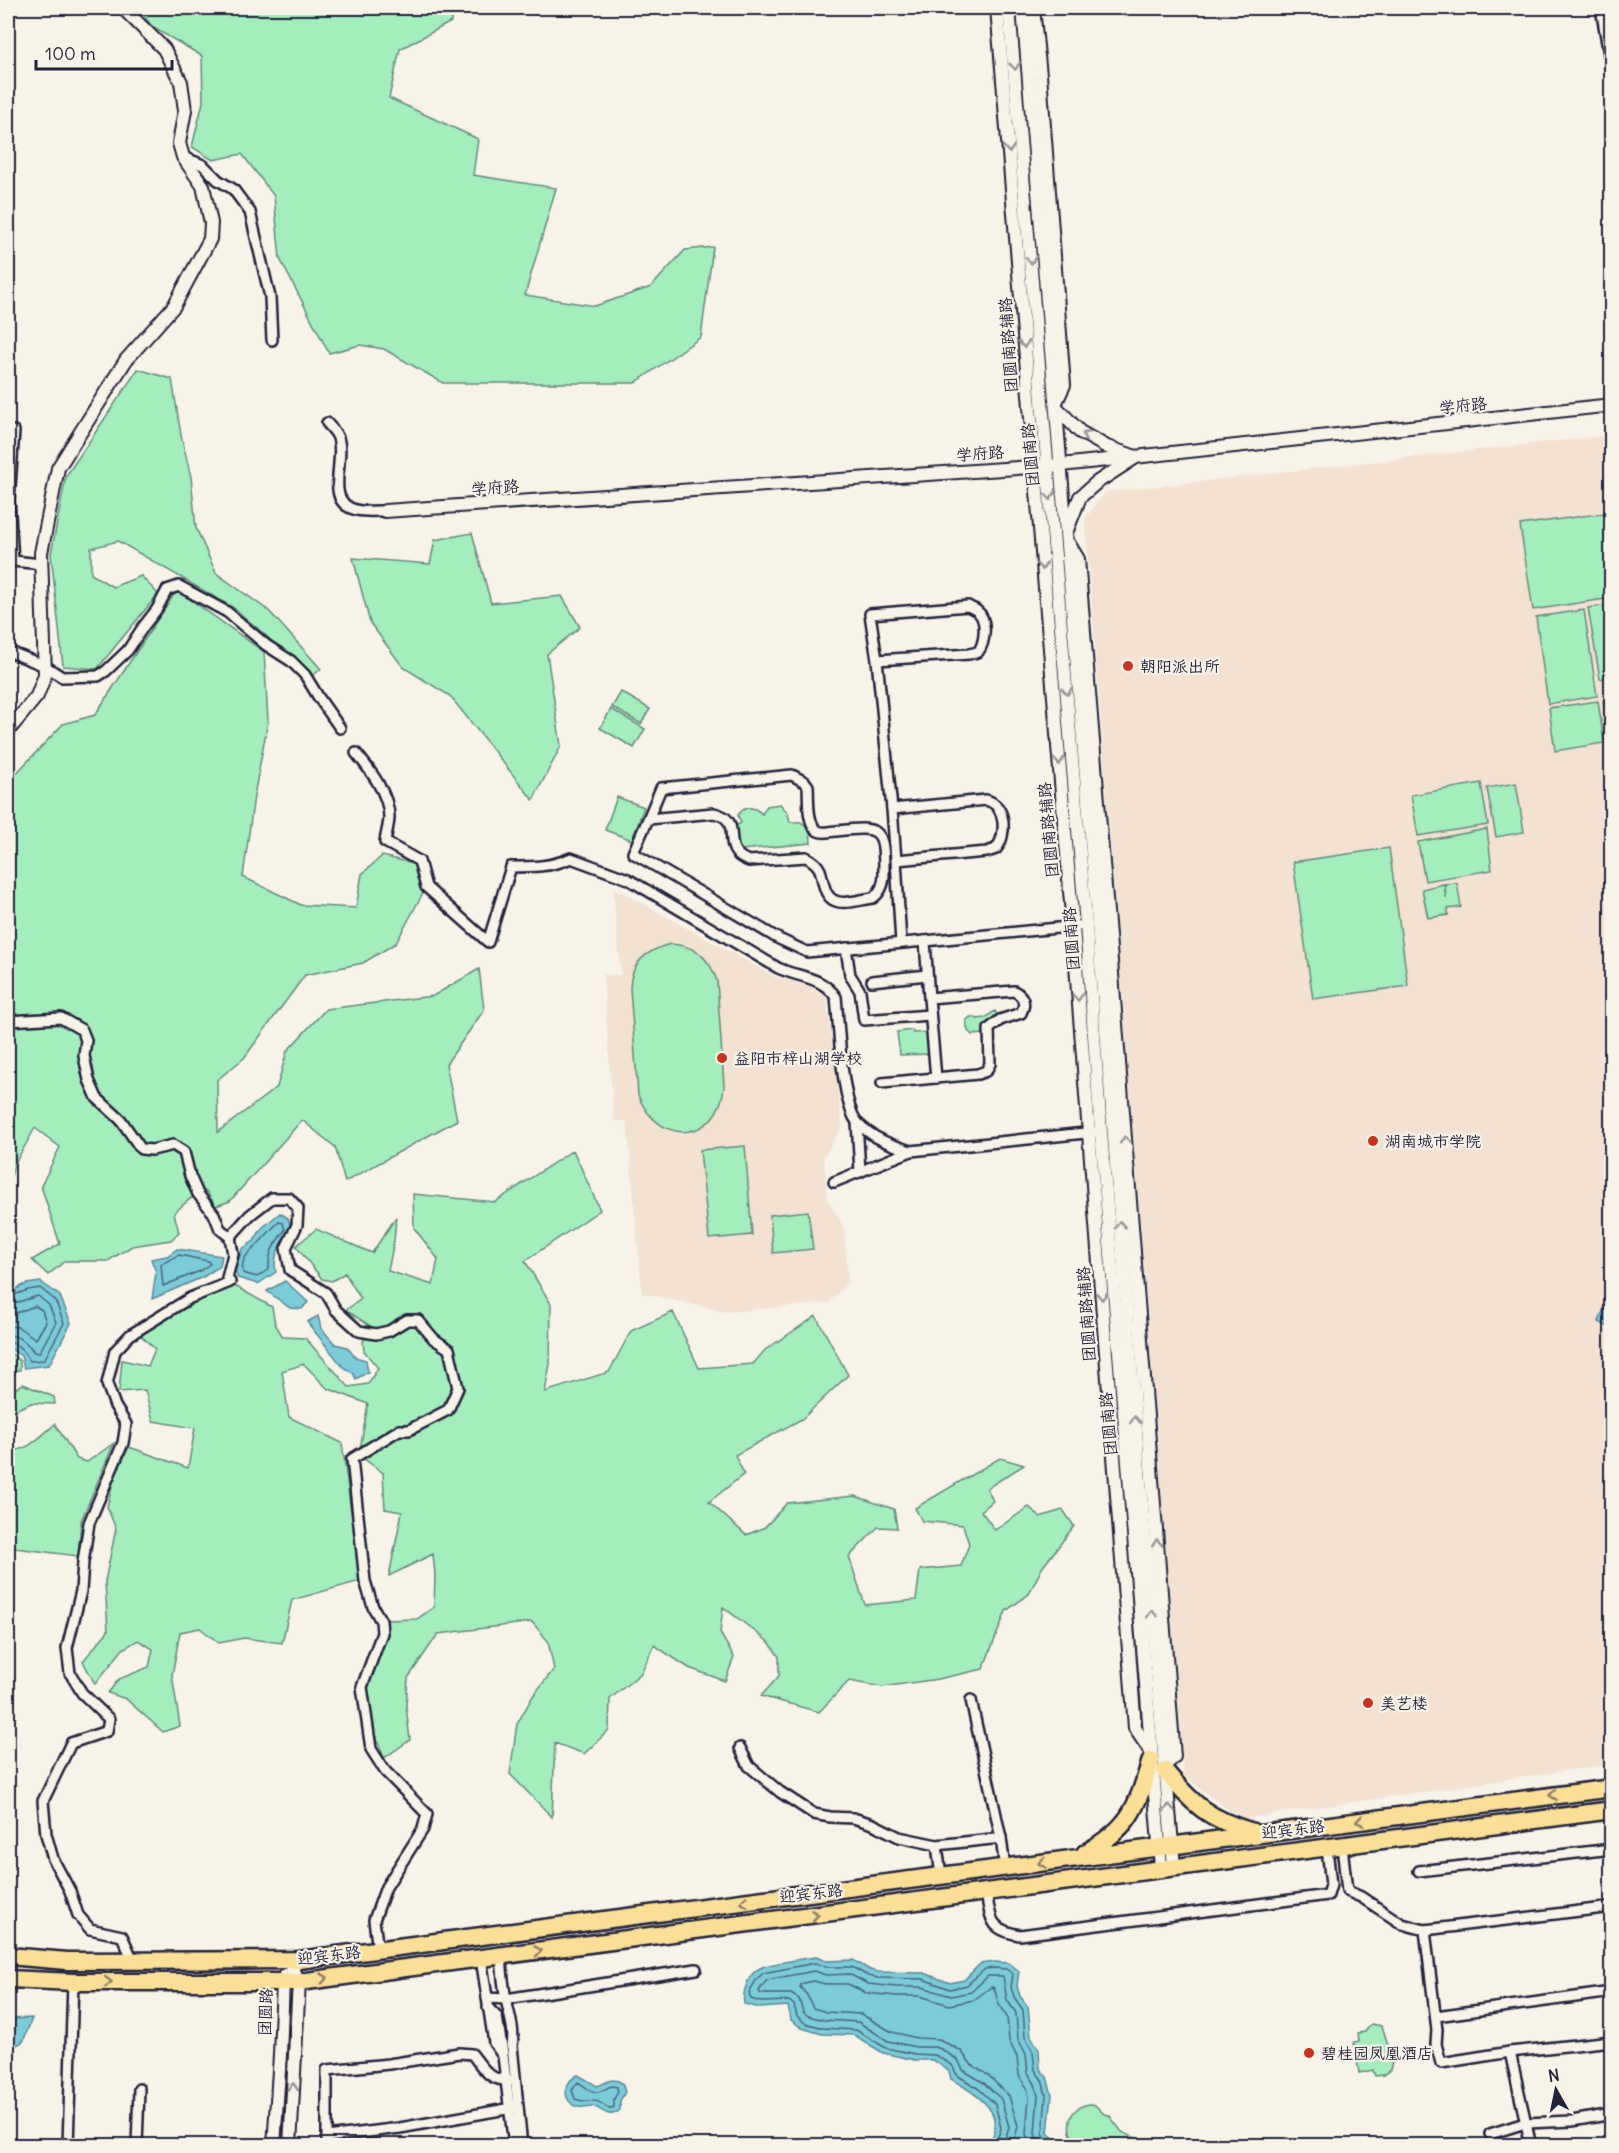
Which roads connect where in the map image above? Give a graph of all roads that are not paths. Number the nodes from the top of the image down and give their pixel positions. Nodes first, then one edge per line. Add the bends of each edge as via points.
1 (123, 8) edge
2 (997, 8) edge
3 (1009, 8) edge
4 (1023, 8) edge
5 (1033, 8) edge
6 (1601, 8) edge
7 (1611, 72) edge
8 (183, 157) junction
9 (272, 340) dead end
10 (1056, 405) junction
11 (1611, 405) edge
12 (327, 423) dead end
13 (8, 435) edge
14 (1136, 457) junction
15 (1048, 465) junction
16 (1061, 465) junction
17 (1034, 466) junction
18 (384, 511) joint
19 (1066, 537) junction
20 (41, 564) junction
21 (8, 651) edge
22 (877, 660) junction
23 (45, 666) junction
24 (340, 728) dead end
25 (8, 731) edge
26 (356, 753) dead end
27 (892, 809) junction
28 (648, 819) junction
29 (896, 860) junction
30 (1086, 925) junction
31 (1073, 927) junction
32 (925, 941) junction
33 (901, 943) junction
34 (846, 948) junction
35 (927, 975) junction
36 (872, 981) dead end
37 (929, 998) junction
38 (930, 1015) junction
39 (8, 1021) edge
40 (936, 1078) junction
41 (882, 1083) dead end
42 (857, 1122) junction
43 (1095, 1132) junction
44 (911, 1152) junction
45 (860, 1172) junction
46 (834, 1182) dead end
47 (230, 1237) junction
48 (971, 1700) dead end
49 (740, 1748) dead end
50 (1158, 1762) junction
51 (1611, 1788) edge
52 (1611, 1810) edge
53 (1259, 1834) junction
54 (1001, 1838) junction
55 (937, 1845) junction
56 (1165, 1846) junction
57 (1334, 1847) junction
58 (1611, 1849) edge
59 (1076, 1858) junction
60 (1168, 1867) junction
61 (1005, 1868) junction
62 (1419, 1871) dead end
63 (940, 1876) junction
64 (986, 1893) junction
65 (1611, 1908) edge
66 (1425, 1930) junction
67 (378, 1950) junction
68 (8, 1956) edge
69 (501, 1956) junction
70 (481, 1958) junction
71 (133, 1960) junction
72 (289, 1960) junction
73 (696, 1970) dead end
74 (8, 1979) edge
75 (73, 1982) junction
76 (291, 1982) junction
77 (1611, 1992) edge
78 (506, 1999) junction
79 (488, 2003) junction
80 (1436, 2016) junction
81 (1611, 2041) edge
82 (1510, 2052) junction
83 (511, 2080) junction
84 (139, 2089) dead end
85 (514, 2108) junction
86 (1611, 2114) edge
87 (1525, 2123) junction
88 (1490, 2134) dead end
89 (327, 2141) edge
90 (68, 2145) edge
91 (137, 2145) edge
92 (274, 2145) edge
93 (290, 2145) edge
94 (514, 2145) edge
95 (522, 2145) edge
96 (1531, 2145) edge

1 - 8 street via 164,49 181,82 185,110 179,143
2 -> 17 street, 团圆南路辅路
3 -> 15 street, 团圆南路
4 - 10 street, 团圆南路
5 - 10 street via 1064,385
6 - 7 street
8 - 9 street via 203,165 233,189 249,212 270,297
8 - 20 street via 203,186 210,239 174,306 126,360 58,468
14 -> 10 street via 1080,432
10 - 16 street, 团圆南路
11 - 14 street, 学府路
12 - 18 street via 339,439 338,495 342,504 356,510
13 - 20 street via 14,431 9,500 13,561
14 - 16 street, 学府路
14 - 19 street via 1080,497
15 - 16 street, 学府路
15 - 17 street, 学府路
15 -> 30 street, 团圆南路
16 - 19 street, 团圆南路
17 - 18 street, 学府路
17 -> 31 street, 团圆南路辅路
50 -> 19 street, 团圆南路
20 - 23 street
21 - 23 street
22 - 22 street via 978,652 984,639 979,611 968,606 870,614
22 - 27 street
23 - 24 street via 62,677 98,676 128,650 167,590 179,586 227,612 291,660
23 - 25 street via 37,696
26 - 42 street via 385,798 389,817 385,842 419,861 426,887 488,942 511,867 538,867 571,858 628,879 778,968 828,986 836,997 846,1094
27 - 29 street
27 - 29 street via 994,802 1001,812 1003,837 996,849 987,852
28 - 28 street via 721,815 731,825 733,847 740,858 749,861 806,857 819,868 827,894 839,902 873,898 882,889 879,834 865,828 818,831 811,820 808,786 792,775 661,788
28 - 34 street via 633,853 807,952
29 - 33 street
30 - 31 street
30 - 43 street, 团圆南路
31 - 32 street
31 -> 43 street, 团圆南路辅路
32 - 33 street
32 - 35 street
33 - 34 street
34 - 38 street via 850,975 860,991 864,1020
35 - 36 street
35 - 37 street
37 - 38 street
37 - 40 street via 1014,991 1024,1001 1021,1013 1000,1020 989,1029 990,1064 986,1071
38 - 40 street
39 - 47 street via 61,1018 82,1030 89,1080 98,1098 121,1120 141,1149 173,1145 184,1152 198,1194 220,1229
40 - 41 street
42 - 44 street via 882,1142
42 - 45 street
43 - 44 street
43 -> 50 street, 团圆南路
44 - 45 street
45 - 46 street
47 - 67 street via 272,1198 289,1198 298,1208 297,1225 286,1248 290,1270 326,1293 336,1310 359,1331 376,1334 407,1320 418,1320 449,1349 458,1388 448,1410 409,1430 399,1430 352,1460 365,1581 382,1633 362,1687 371,1749 385,1771 426,1814 423,1829 386,1887 374,1920
47 - 71 street via 230,1282 180,1305 130,1335 115,1351 107,1384 126,1424 123,1443 89,1522 81,1591 67,1648 70,1673 82,1693 109,1719 107,1731 70,1743 43,1801 53,1859 78,1915 90,1929 122,1935
48 - 54 street
49 - 55 street via 749,1766 814,1814 853,1818 899,1837
50 - 53 highway via 1201,1810
56 -> 50 street, 团圆南路
50 - 56 street, 团圆南路
50 - 59 highway via 1128,1821 1105,1842
51 -> 53 highway, 迎宾东路
52 - 57 highway, 迎宾东路
53 - 56 highway, 迎宾东路
54 - 55 street
54 - 61 street
55 - 63 street
56 - 59 highway, 迎宾东路
56 - 60 street, 团圆南路
57 - 60 highway, 迎宾东路
57 - 64 street via 1328,1894 1278,1902 1020,1935 1003,1932 990,1919
57 - 66 street via 1347,1891 1402,1924
58 - 62 street
59 -> 61 highway, 迎宾东路
60 - 64 highway, 迎宾东路
61 - 63 highway, 迎宾东路
63 -> 67 highway, 迎宾东路
69 -> 64 highway, 迎宾东路
65 - 66 street
66 - 80 street
67 - 72 highway, 迎宾东路
68 - 71 highway, 迎宾东路
69 - 70 highway, 迎宾东路
69 - 78 street
76 -> 70 highway, 迎宾东路
70 - 79 street
71 - 72 highway, 迎宾东路
72 - 76 street, 团圆路
73 - 78 street
74 - 75 highway, 迎宾东路
75 -> 76 highway, 迎宾东路
75 - 90 street
76 - 92 street, 团圆路
93 -> 76 street, 团圆路
77 - 80 street
78 - 79 street
78 - 83 street via 507,2036 512,2046
79 - 83 street via 497,2018
80 - 82 street via 1441,2063
81 - 82 street
82 - 87 street
83 - 85 street
83 - 89 street via 487,2074 472,2054 459,2053 327,2070
84 - 91 street
85 - 89 street
85 - 94 street
85 - 95 street
86 - 87 street
87 - 88 street
87 - 96 street

